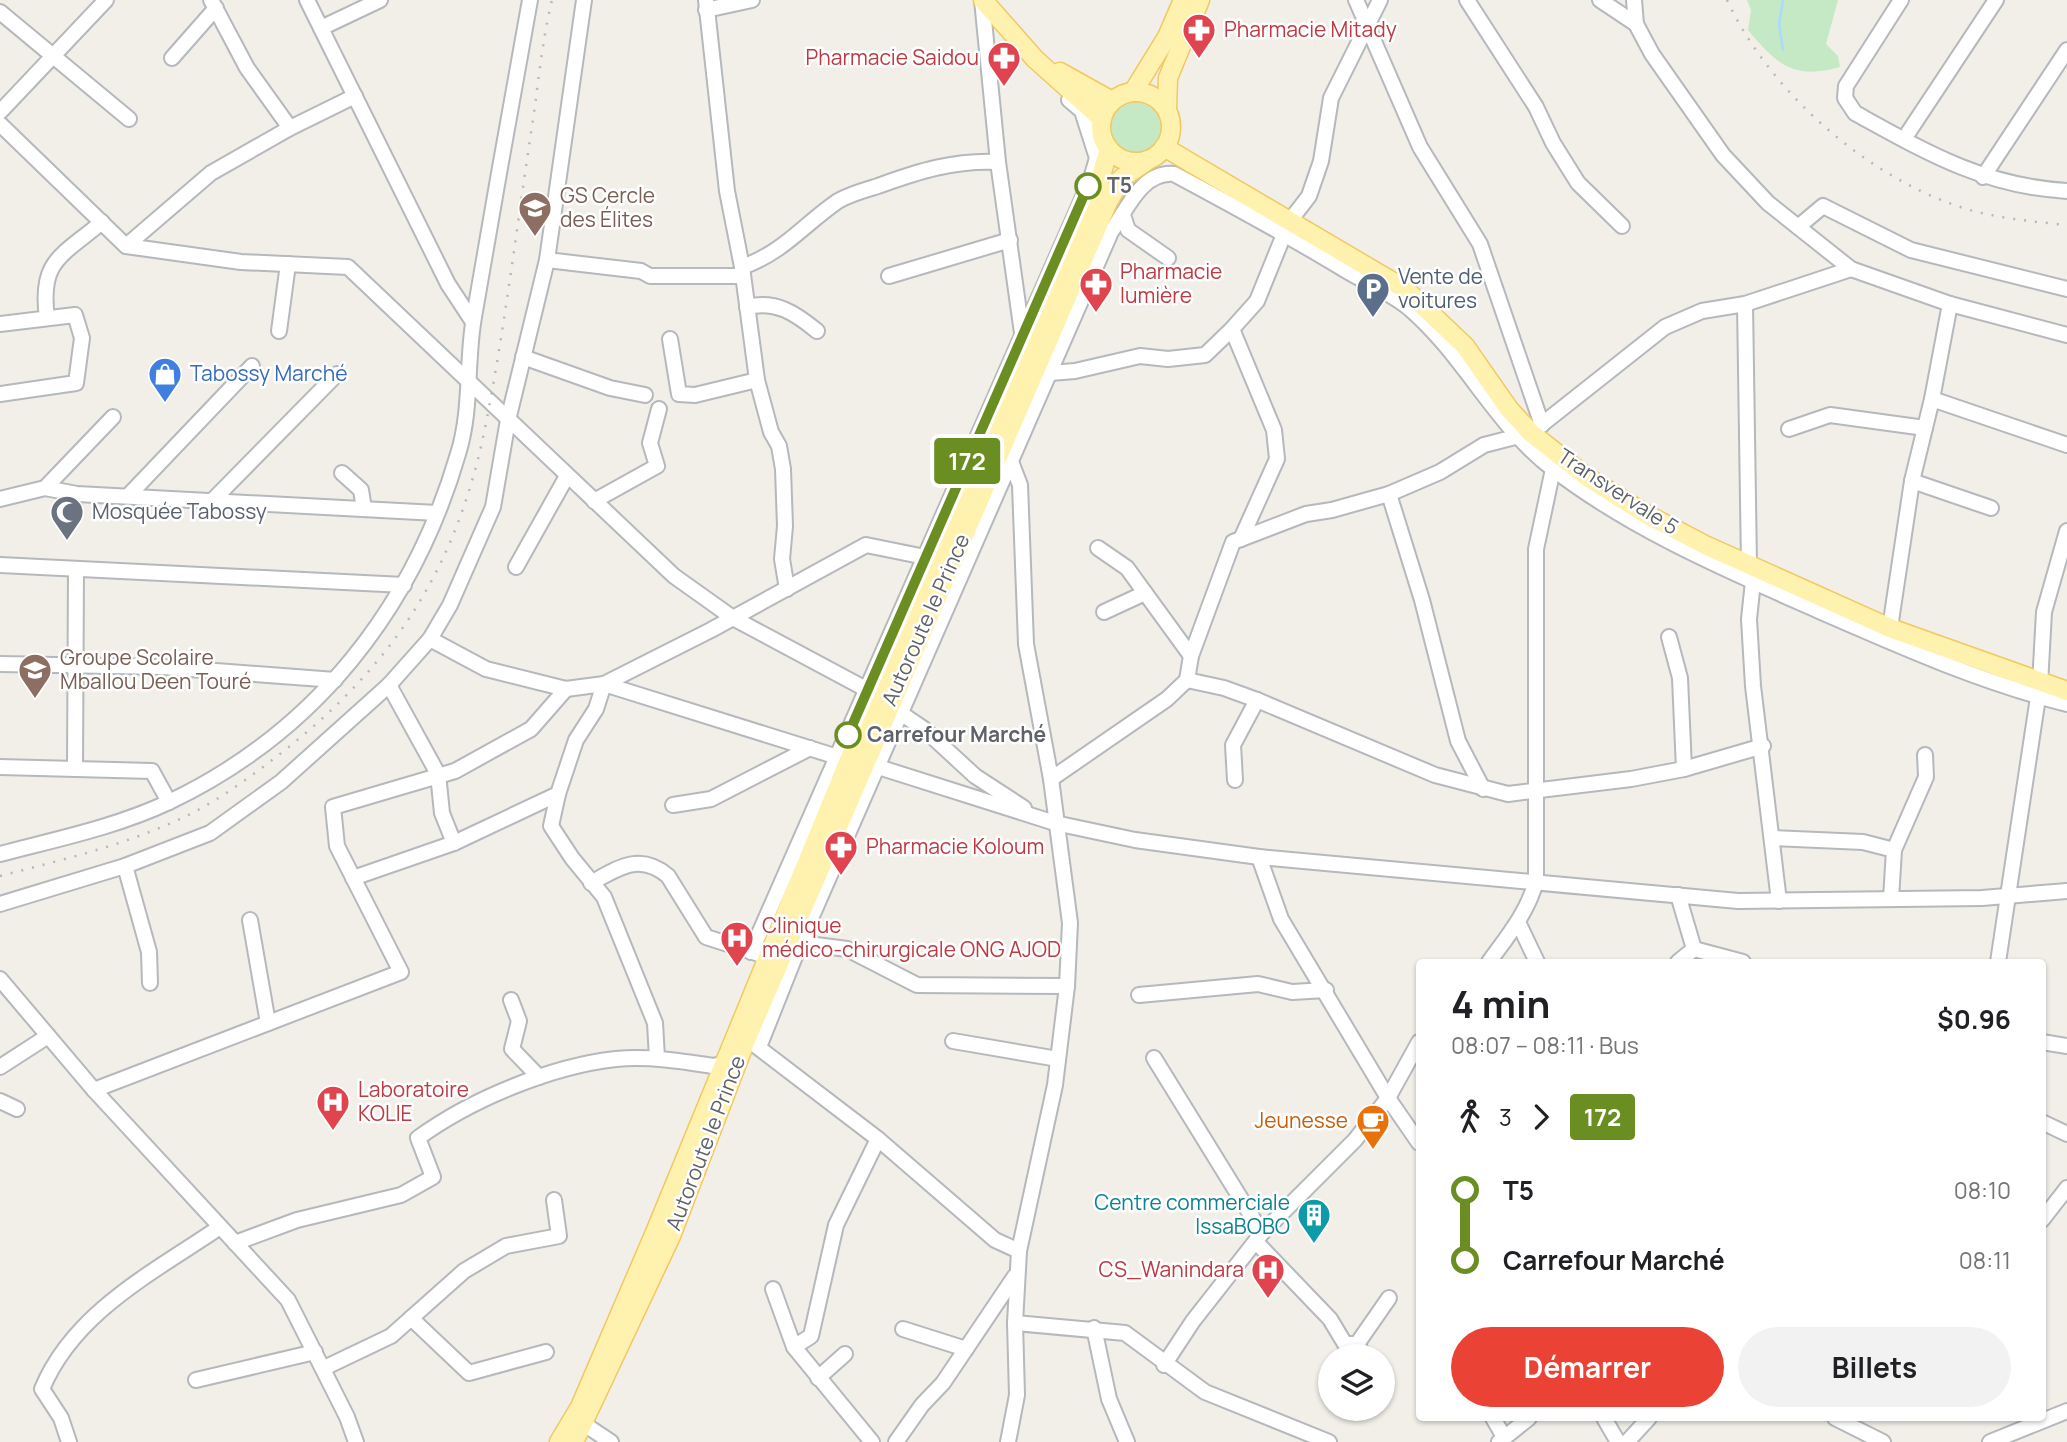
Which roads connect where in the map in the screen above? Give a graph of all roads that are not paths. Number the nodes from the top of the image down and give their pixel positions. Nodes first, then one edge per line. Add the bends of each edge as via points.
1 (7, 0) edge
2 (106, 0) edge
3 (307, 0) edge
4 (380, 0) edge
5 (530, 0) edge
6 (584, 0) edge
7 (752, 0) edge
8 (983, 0) edge
9 (1000, 0) edge
10 (1183, 0) edge
11 (1200, 0) edge
12 (1356, 0) edge
13 (1380, 0) edge
14 (1467, 0) edge
15 (1600, 0) edge
16 (1634, 0) edge
17 (1901, 0) edge
18 (1996, 0) edge
19 (213, 4) edge
20 (706, 5) edge
21 (0, 11) edge
22 (1636, 24) junction
23 (1367, 26) junction
24 (321, 28) junction
25 (2067, 50) edge
26 (52, 56) junction
27 (172, 58) dead end
28 (1035, 60) junction
29 (1133, 92) junction
30 (355, 96) junction
31 (1112, 101) junction
32 (1167, 110) junction
33 (0, 113) edge
34 (129, 119) dead end
35 (1102, 119) junction
36 (0, 124) edge
37 (290, 128) junction
38 (1904, 139) junction
39 (1164, 147) junction
40 (1109, 149) junction
41 (1148, 160) junction
42 (998, 162) junction
43 (1983, 177) junction
44 (2067, 191) edge
45 (1123, 215) junction
46 (1080, 218) junction
47 (102, 222) junction
48 (1622, 226) dead end
49 (1798, 227) junction
50 (1287, 228) junction
51 (1010, 240) junction
52 (126, 246) junction
53 (1168, 258) dead end
54 (547, 260) junction
55 (288, 264) junction
56 (1851, 269) junction
57 (741, 271) junction
58 (889, 276) dead end
59 (2067, 289) edge
60 (1745, 304) junction
61 (1950, 304) junction
62 (747, 307) junction
63 (1068, 313) junction
64 (47, 318) junction
65 (473, 322) junction
66 (0, 324) edge
67 (1232, 329) junction
68 (279, 331) dead end
69 (817, 331) dead end
70 (1022, 334) junction
71 (2067, 335) edge
72 (670, 339) dead end
73 (523, 357) junction
74 (252, 366) dead end
75 (1050, 373) junction
76 (337, 374) dead end
77 (757, 380) junction
78 (470, 381) junction
79 (0, 394) edge
80 (645, 395) dead end
81 (1932, 399) junction
82 (659, 409) dead end
83 (113, 417) dead end
84 (508, 420) junction
85 (1924, 428) junction
86 (1789, 429) dead end
87 (1529, 432) junction
88 (2067, 445) edge
89 (1006, 457) junction
90 (1553, 469) junction
91 (342, 473) dead end
92 (567, 476) junction
93 (1912, 481) junction
94 (45, 488) junction
95 (1390, 494) junction
96 (128, 496) junction
97 (0, 499) edge
98 (213, 500) junction
99 (594, 501) junction
100 (1991, 508) dead end
101 (364, 509) junction
102 (437, 513) junction
103 (2067, 531) edge
104 (1241, 539) junction
105 (1098, 548) dead end
106 (925, 557) junction
107 (0, 565) edge
108 (516, 567) dead end
109 (76, 570) junction
110 (1752, 571) junction
111 (404, 585) junction
112 (787, 589) junction
113 (1145, 593) junction
114 (1104, 612) dead end
115 (733, 618) junction
116 (1890, 628) junction
117 (1669, 637) dead end
118 (430, 639) junction
119 (1191, 656) junction
120 (0, 663) edge
121 (74, 666) junction
122 (335, 680) junction
123 (1187, 680) junction
124 (604, 684) junction
125 (389, 685) junction
126 (566, 689) junction
127 (2039, 690) junction
128 (2067, 691) edge
129 (1257, 700) junction
130 (884, 701) junction
131 (2067, 704) edge
132 (1763, 746) junction
133 (810, 748) junction
134 (1925, 755) dead end
135 (857, 762) junction
136 (0, 767) edge
137 (75, 769) junction
138 (1685, 769) junction
139 (438, 774) junction
140 (1051, 779) junction
141 (1235, 780) dead end
142 (1483, 789) junction
143 (1537, 790) junction
144 (558, 794) junction
145 (169, 802) junction
146 (673, 805) dead end
147 (1032, 814) junction
148 (1055, 823) junction
149 (1772, 838) junction
150 (454, 843) junction
151 (1894, 850) junction
152 (0, 854) edge
153 (1259, 857) junction
154 (125, 866) junction
155 (353, 878) junction
156 (1536, 881) junction
157 (591, 883) junction
158 (2067, 891) edge
159 (1678, 895) junction
160 (2009, 896) junction
161 (1891, 899) junction
162 (1779, 901) junction
163 (0, 904) edge
164 (250, 920) dead end
165 (1518, 922) junction
166 (802, 939) junction
167 (1694, 950) junction
168 (759, 954) junction
169 (1491, 959) edge
170 (1536, 959) edge
171 (1682, 959) edge
172 (1732, 959) edge
173 (1998, 959) edge
174 (0, 979) edge
175 (150, 983) dead end
176 (1067, 986) junction
177 (1326, 990) junction
178 (1139, 995) dead end
179 (510, 1000) dead end
180 (268, 1023) junction
181 (48, 1036) junction
182 (953, 1041) dead end
183 (2046, 1043) edge
184 (753, 1044) junction
185 (2067, 1046) edge
186 (1416, 1047) edge
187 (657, 1058) junction
188 (1058, 1059) junction
189 (1154, 1059) dead end
190 (722, 1064) junction
191 (0, 1067) edge
192 (539, 1077) junction
193 (94, 1090) junction
194 (1388, 1098) junction
195 (0, 1101) edge
196 (17, 1109) dead end
197 (2046, 1124) edge
198 (2067, 1134) edge
199 (878, 1139) junction
200 (1416, 1139) edge
201 (2067, 1188) edge
202 (554, 1200) dead end
203 (2046, 1215) edge
204 (220, 1227) junction
205 (1259, 1238) junction
206 (234, 1243) junction
207 (1018, 1251) junction
208 (1016, 1274) junction
209 (773, 1289) dead end
210 (1389, 1298) dead end
211 (411, 1318) junction
212 (1015, 1323) junction
213 (1094, 1328) junction
214 (903, 1329) dead end
215 (1345, 1344) edge
216 (1363, 1344) edge
217 (794, 1347) junction
218 (966, 1349) junction
219 (315, 1352) junction
220 (545, 1352) dead end
221 (845, 1354) dead end
222 (1164, 1365) junction
223 (324, 1368) junction
224 (818, 1378) junction
225 (196, 1380) dead end
226 (2067, 1411) edge
227 (2046, 1419) edge
228 (1494, 1421) edge
229 (1524, 1421) edge
230 (1606, 1421) edge
231 (1646, 1421) edge
232 (1841, 1421) edge
233 (2042, 1421) edge
234 (584, 1424) junction
235 (1501, 1439) edge
236 (69, 1442) edge
237 (356, 1442) edge
238 (559, 1442) edge
239 (575, 1442) edge
240 (611, 1442) edge
241 (872, 1442) edge
242 (896, 1442) edge
243 (1008, 1442) edge
244 (1127, 1442) edge
245 (1329, 1442) edge
246 (1618, 1442) edge
247 (1628, 1442) edge
248 (1883, 1442) edge
249 (1990, 1442) edge

1 - 21 street
2 - 26 street
3 - 24 street
4 - 24 street
5 - 65 street
6 - 54 street
7 - 20 street
8 - 28 main road
8 - 42 street
9 - 31 main road via 1023,37 1054,69
10 - 29 main road via 1167,37
11 - 32 main road via 1168,78
12 - 23 street
13 - 23 street
14 - 48 street via 1536,107 1578,183
15 - 22 street
16 - 22 street
17 - 38 street via 1846,86 1845,98 1855,113
18 - 38 street
19 - 27 street
19 - 37 street via 247,68
20 - 57 street
21 - 26 street
22 - 49 street via 1723,155
23 - 50 street via 1331,98 1321,161 1309,196
23 - 87 street via 1420,147 1480,244
24 - 30 street
25 - 43 street
26 - 33 street
26 - 34 street
28 - 35 main road
28 - 46 street via 1036,71 1082,111 1097,158
29 - 31 main road
29 - 32 main road via 1153,96
30 - 37 street
30 - 65 street via 449,284
31 - 35 main road
32 - 39 main road via 1171,129
35 - 40 main road
36 - 47 street
37 - 52 street via 211,173
38 - 43 street
39 - 41 main road
39 - 50 main road, Transvervale 5
40 - 41 main road via 1127,160
40 - 46 main road, Autoroute le Prince
41 - 63 main road, Autoroute le Prince via 1117,186
42 - 51 street
42 - 57 street via 929,167 848,197 775,252
43 - 44 street via 2027,189
45 - 50 street via 1149,178 1174,174
45 - 53 street via 1128,230
45 - 63 street
46 - 70 street
46 - 130 main road, Autoroute le Prince
47 - 52 street
47 - 64 street via 50,265 43,291
49 - 56 street
49 - 59 street via 1823,206 1911,250
50 - 67 street via 1257,301
50 - 87 main road, Transvervale 5 via 1405,289 1465,346
51 - 58 street
51 - 70 street
52 - 55 street
54 - 57 street via 641,271 650,276
54 - 73 street
55 - 68 street
55 - 78 street via 348,267
56 - 60 street
56 - 61 street
57 - 62 street
60 - 87 street via 1702,311 1665,327
60 - 110 street
61 - 71 street
61 - 81 street
62 - 69 street via 762,304 791,311
62 - 77 street
63 - 75 street
63 - 89 main road, Autoroute le Prince
64 - 66 street
64 - 79 street via 75,315 82,338 76,383
65 - 78 street
67 - 75 street via 1205,355 1140,356
67 - 104 street via 1274,429 1277,459
70 - 106 street
72 - 77 street via 679,394 695,395
73 - 80 street via 610,388
73 - 84 street
74 - 96 street
75 - 89 street
76 - 98 street
77 - 112 street via 783,468 782,559
78 - 84 street
78 - 102 street via 459,452
81 - 85 street
81 - 88 street
82 - 99 street via 650,443 657,466
83 - 94 street
84 - 92 street
84 - 118 street via 493,507
85 - 86 street via 1830,415
85 - 93 street
87 - 90 street
87 - 95 street via 1484,445 1440,472
87 - 110 main road, Transvervale 5 via 1644,513
89 - 130 main road, Autoroute le Prince
89 - 140 street via 1020,485 1026,645
90 - 110 street via 1624,516
90 - 143 street via 1536,550
91 - 101 street via 362,490
92 - 99 street
92 - 108 street
93 - 100 street
93 - 116 street
94 - 96 street
94 - 97 street
95 - 104 street via 1306,514
95 - 142 street via 1458,741
96 - 98 street
98 - 101 street
99 - 115 street via 674,576
101 - 102 street
102 - 111 street
103 - 127 street via 2044,612
104 - 119 street via 1233,542
105 - 113 street via 1127,568
106 - 112 street via 866,545
106 - 130 street
107 - 109 street
109 - 111 street
109 - 121 street
110 - 116 main road, Transvervale 5
110 - 127 street via 1907,649
110 - 132 street via 1753,686
111 - 122 street via 371,639
112 - 115 street
113 - 114 street
113 - 119 street
115 - 124 street
115 - 130 street
116 - 127 main road, Transvervale 5
117 - 138 street via 1680,677
118 - 125 street
118 - 126 street via 486,669
119 - 123 street
120 - 121 street
121 - 122 street via 163,667
121 - 137 street
122 - 145 street via 274,736
123 - 129 street
123 - 140 street via 1167,699
124 - 126 street
124 - 133 street
124 - 144 street via 596,709 576,740
125 - 139 street
125 - 154 street via 281,782 217,828
126 - 139 street via 531,729 455,771
127 - 128 main road, Transvervale 5
127 - 131 street
127 - 160 street
129 - 141 street via 1233,745
129 - 142 street via 1435,775
130 - 135 main road, Autoroute le Prince
130 - 135 street
130 - 147 street via 975,776
132 - 138 street
132 - 149 street
133 - 135 street
133 - 146 street via 711,799
134 - 151 street via 1926,777
135 - 147 street
135 - 166 street
135 - 168 main road, Autoroute le Prince
135 - 184 main road, Autoroute le Prince
136 - 137 street
137 - 145 street via 152,771
138 - 143 street
139 - 150 street via 442,813
139 - 155 street via 332,807 337,846
140 - 148 street
142 - 143 street via 1508,794
143 - 156 street
144 - 150 street
144 - 157 street via 551,826
145 - 152 street via 96,829
147 - 148 street
148 - 153 street via 1135,840
148 - 176 street via 1070,923
149 - 151 street via 1863,842
149 - 162 street
150 - 155 street
151 - 161 street
153 - 156 street
153 - 177 street via 1281,919
154 - 163 street
154 - 175 street via 149,952
155 - 180 street via 401,972
156 - 159 street
156 - 165 street
157 - 168 street via 628,863 660,869 706,937
157 - 187 street via 609,908 655,1023
158 - 160 street
159 - 162 street
159 - 167 street
160 - 161 street
160 - 173 street
161 - 162 street
164 - 180 street
165 - 169 street
165 - 170 street
166 - 176 street via 847,948 917,985
166 - 184 street
167 - 171 street
167 - 172 street
168 - 190 main road, Autoroute le Prince
174 - 181 street
176 - 188 street
177 - 178 street via 1292,992 1258,984
177 - 194 street
179 - 192 street via 519,1021 513,1052
180 - 193 street
181 - 191 street
181 - 193 street
182 - 188 street
183 - 185 street
184 - 199 street
184 - 234 main road, Autoroute le Prince
186 - 194 street
187 - 190 street
187 - 192 street via 615,1059
188 - 207 street
189 - 205 street
190 - 238 main road, Autoroute le Prince via 580,1407
192 - 206 street via 495,1092 418,1138 433,1175 401,1195 297,1220
193 - 204 street
194 - 200 street
194 - 205 street
195 - 196 street
197 - 198 street
199 - 207 street via 995,1240
199 - 217 street via 836,1225 811,1336
201 - 203 street
202 - 211 street via 559,1236 506,1246 464,1271
204 - 206 street
204 - 236 street via 95,1313 52,1366 42,1389 61,1418
205 - 215 street via 1330,1319
205 - 222 street
206 - 219 street via 288,1300
207 - 208 street
208 - 212 street
208 - 218 street
209 - 217 street
210 - 216 street
211 - 220 street via 469,1373
211 - 223 street via 391,1336
212 - 213 street
212 - 243 street via 1017,1395
213 - 222 street via 1125,1333
213 - 244 street via 1109,1399
214 - 218 street
217 - 224 street
218 - 242 street
219 - 223 street
219 - 225 street
221 - 224 street
222 - 245 street via 1205,1392
223 - 237 street
224 - 241 street
226 - 227 street
228 - 235 street
229 - 235 street
230 - 246 street
231 - 247 street
232 - 248 street
233 - 249 street
234 - 239 main road, Autoroute le Prince
234 - 240 street

